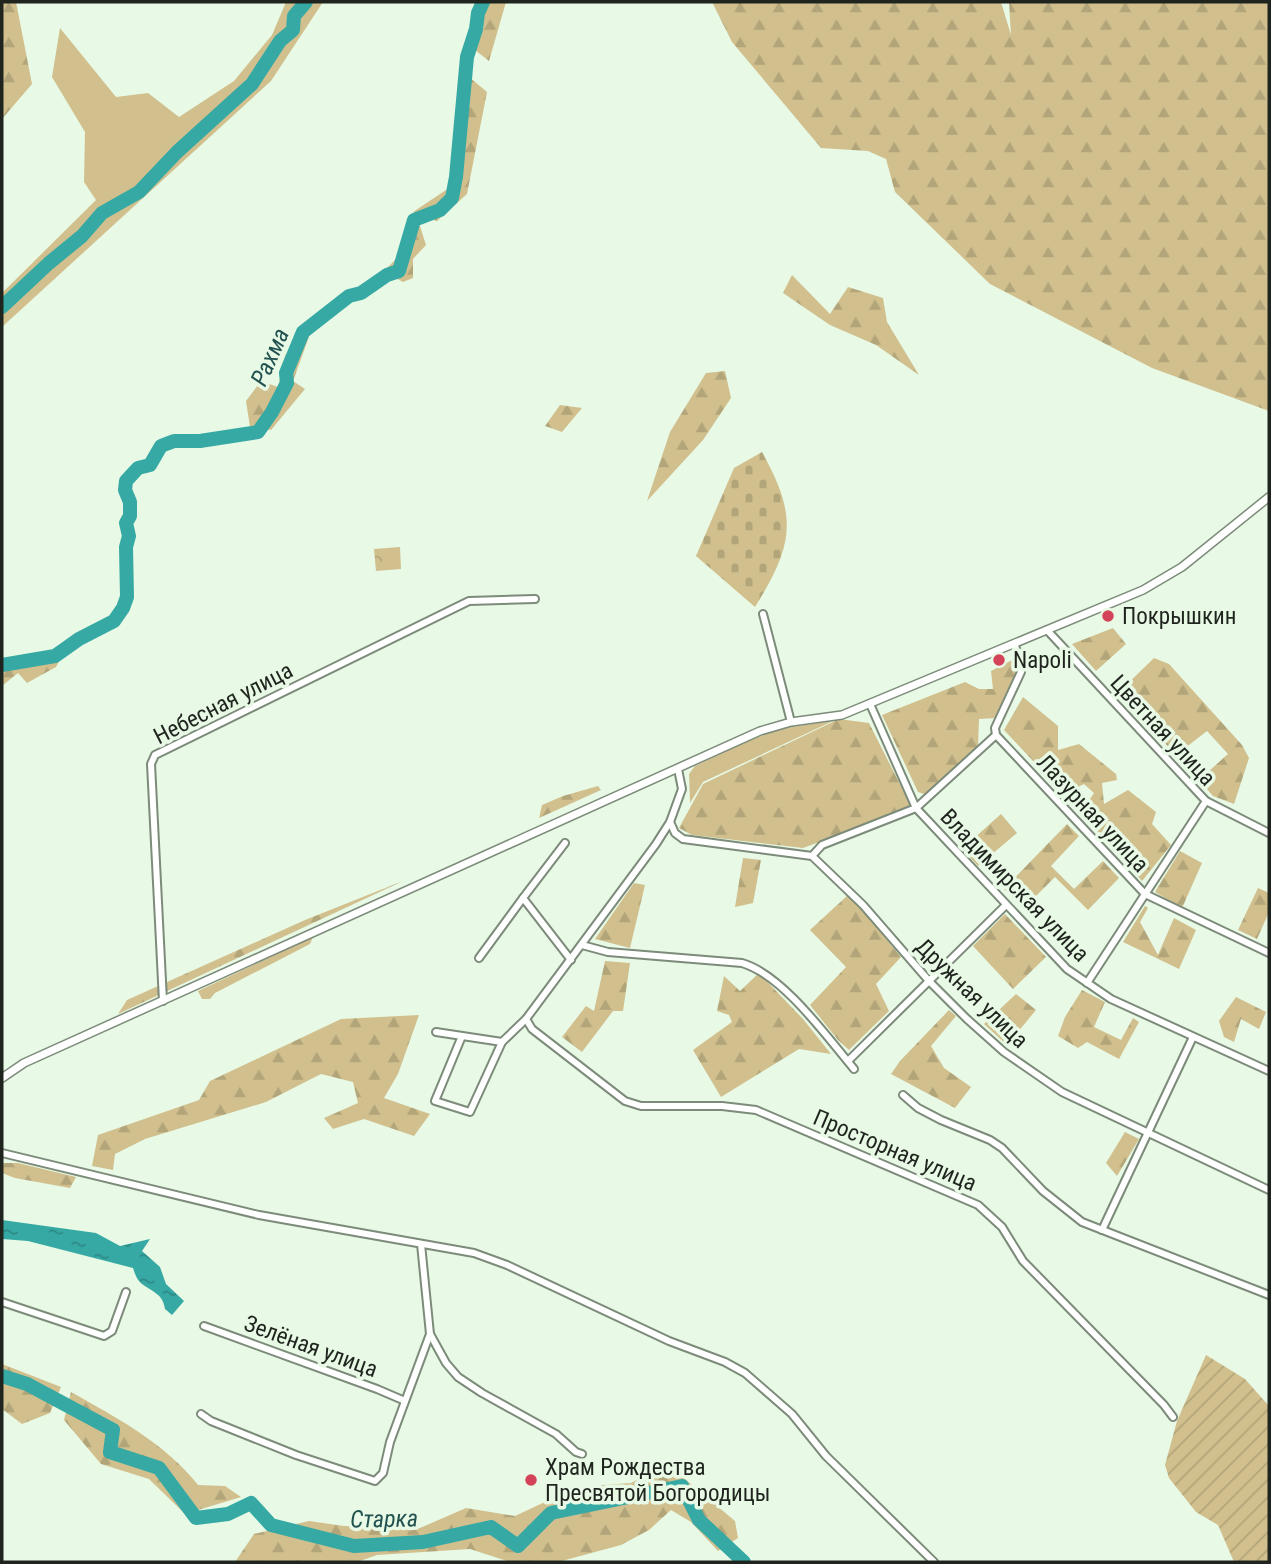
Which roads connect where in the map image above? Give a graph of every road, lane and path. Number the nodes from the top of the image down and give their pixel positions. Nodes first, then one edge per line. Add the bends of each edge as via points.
1 (1269, 497) edge
2 (535, 599) dead end
3 (763, 614) dead end
4 (1047, 630) junction
5 (1014, 644) junction
6 (870, 704) junction
7 (791, 722) junction
8 (996, 735) junction
9 (678, 769) junction
10 (1206, 802) junction
11 (916, 808) junction
12 (670, 822) junction
13 (1269, 833) edge
14 (565, 843) dead end
15 (813, 856) junction
16 (1145, 894) junction
17 (523, 898) junction
18 (1006, 905) junction
19 (582, 945) junction
20 (1269, 953) edge
21 (479, 958) dead end
22 (571, 960) junction
23 (929, 981) junction
24 (1087, 983) junction
25 (163, 1001) junction
26 (526, 1019) junction
27 (436, 1031) dead end
28 (462, 1036) junction
29 (1193, 1037) junction
30 (502, 1042) junction
31 (848, 1061) junction
32 (855, 1069) dead end
33 (1269, 1071) edge
34 (2, 1077) edge
35 (903, 1095) dead end
36 (1147, 1132) junction
37 (2, 1153) edge
38 (1269, 1190) edge
39 (1102, 1230) junction
40 (421, 1244) junction
41 (126, 1292) dead end
42 (1269, 1295) edge
43 (2, 1302) edge
44 (204, 1326) dead end
45 (430, 1334) junction
46 (405, 1401) junction
47 (201, 1414) dead end
48 (1173, 1417) dead end
49 (582, 1454) dead end
50 (934, 1562) edge

1 - 4 street via 1160,581
2 - 25 street, Небесная улица via 469,601 155,755 151,764
3 - 7 street
4 - 5 street
4 - 10 street, Цветная улица
5 - 6 street
5 - 8 street via 1021,672 995,728
6 - 7 street via 827,719
6 - 11 street
7 - 9 street via 760,731
8 - 11 street
8 - 16 street, Лазурная улица
9 - 12 street via 682,789
9 - 25 street
10 - 13 street, Цветная улица
10 - 16 street
11 - 15 street, Владимирская улица via 822,845
11 - 18 street, Владимирская улица
12 - 15 street via 674,833 683,839
12 - 19 street
14 - 17 street
15 - 23 street, Дружная улица
16 - 20 street, Лазурная улица
16 - 24 street
17 - 21 street
17 - 22 street
18 - 23 street
18 - 24 street, Владимирская улица via 1067,969
19 - 22 street
19 - 31 street via 608,952 756,967 798,1004
22 - 26 street
23 - 31 street
23 - 36 street, Дружная улица via 1037,1077
24 - 29 street, Владимирская улица
25 - 34 street via 23,1063
26 - 30 street
26 - 48 street, Просторная улица via 531,1029 625,1101 641,1106 756,1110 978,1205 1002,1227 1023,1261
27 - 28 street
28 - 30 street
28 - 30 street via 435,1101 470,1112
29 - 33 street, Владимирская улица
29 - 36 street
31 - 32 street
35 - 39 street via 930,1114 990,1140 1082,1222
36 - 38 street, Дружная улица
36 - 39 street
37 - 40 street via 259,1215
39 - 42 street
40 - 45 street
40 - 50 street via 474,1253 507,1265 737,1368 792,1414 826,1456
41 - 43 street via 112,1331 104,1336
44 - 46 street, Зелёная улица
45 - 46 street
45 - 49 street via 458,1377
46 - 47 street via 383,1473 375,1481 296,1455

